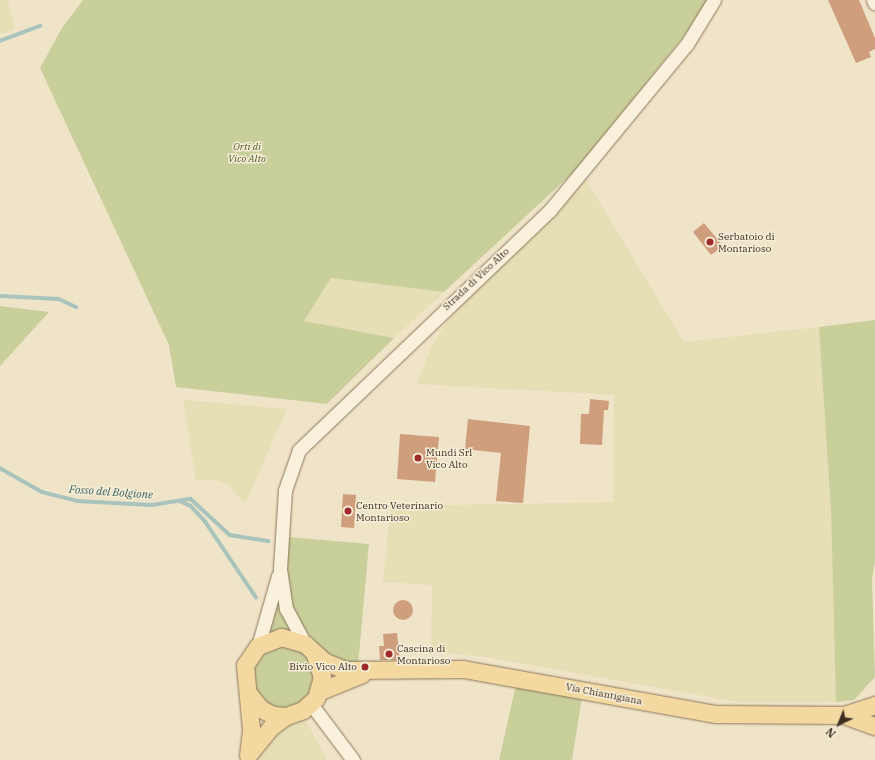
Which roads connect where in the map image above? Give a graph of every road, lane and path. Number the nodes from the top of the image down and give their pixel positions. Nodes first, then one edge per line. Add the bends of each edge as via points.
1 (714, 0) edge
2 (873, 0) edge
3 (875, 4) edge
4 (280, 568) junction
5 (258, 646) junction
6 (309, 648) junction
7 (365, 672) junction
8 (245, 688) junction
9 (317, 704) junction
10 (875, 705) edge
11 (844, 715) junction
12 (286, 716) junction
13 (875, 726) edge
14 (247, 757) edge
15 (353, 760) edge

1 - 4 street, Strada di Vico Alto via 690,41 550,210 304,442 287,481
2 - 3 street
4 - 5 street, Strada di Vico Alto
4 - 6 street, Strada di Vico Alto via 286,609
5 - 6 main road, Via Chiantigiana via 281,637
5 - 8 main road, Via Chiantigiana via 245,665
6 - 7 main road, Via Chiantigiana via 332,666
6 - 9 main road via 321,670
7 - 9 main road, Via Chiantigiana
7 - 11 main road, Via Chiantigiana via 447,667 716,714
8 - 12 main road via 261,709
8 - 14 main road, Via Chiantigiana via 251,718
9 - 12 main road, Via Chiantigiana
9 - 15 street
10 - 11 main road, Via Chiantigiana
11 - 13 main road, Via Chiantigiana
12 - 14 main road, Via Chiantigiana via 267,731

